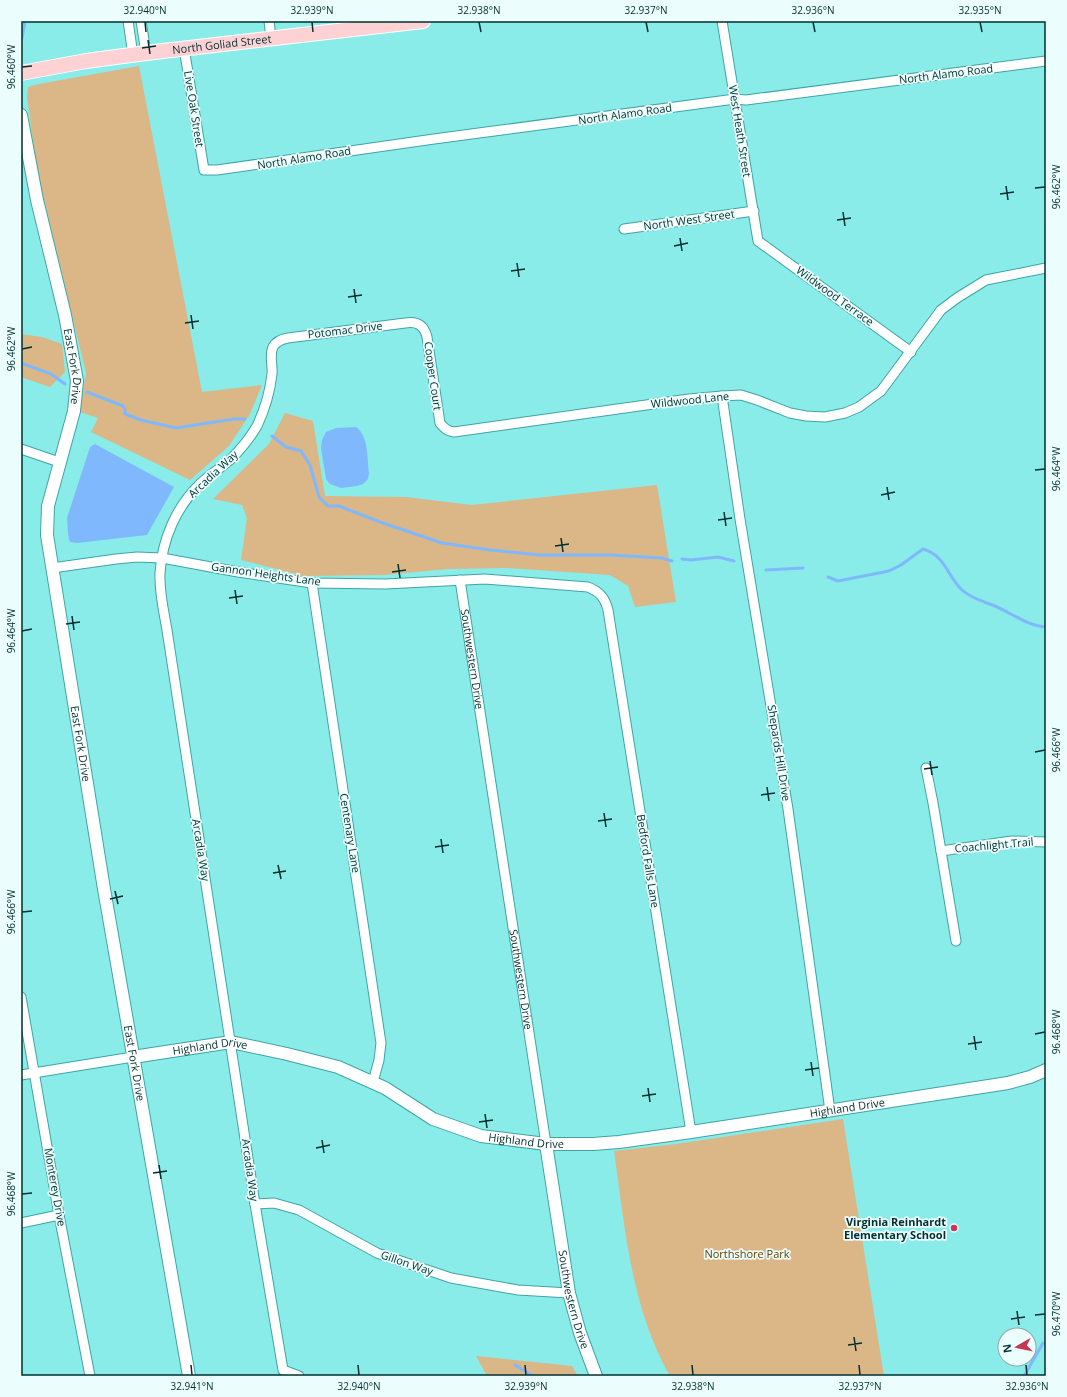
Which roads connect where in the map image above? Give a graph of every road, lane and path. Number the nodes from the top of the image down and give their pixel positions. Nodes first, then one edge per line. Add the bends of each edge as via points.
1 (128, 21) edge
2 (141, 21) edge
3 (269, 21) edge
4 (423, 21) edge
5 (722, 21) edge
6 (399, 22) edge
7 (271, 38) junction
8 (184, 48) junction
9 (139, 54) junction
10 (1046, 61) edge
11 (21, 73) edge
12 (735, 99) junction
13 (21, 115) edge
14 (204, 170) joint
15 (754, 211) junction
16 (624, 228) dead end
17 (758, 241) joint
18 (1046, 268) edge
19 (420, 325) joint
20 (273, 347) joint
21 (911, 352) junction
22 (722, 396) junction
23 (444, 427) joint
24 (21, 449) edge
25 (59, 462) junction
26 (162, 558) junction
27 (52, 568) junction
28 (460, 580) junction
29 (312, 583) junction
30 (599, 593) joint
31 (926, 768) dead end
32 (1046, 842) edge
33 (941, 851) junction
34 (956, 941) dead end
35 (21, 997) edge
36 (231, 1042) junction
37 (133, 1057) junction
38 (1046, 1070) edge
39 (34, 1072) junction
40 (21, 1075) edge
41 (373, 1082) junction
42 (830, 1111) junction
43 (691, 1132) junction
44 (546, 1144) junction
45 (255, 1204) junction
46 (59, 1215) junction
47 (21, 1223) edge
48 (569, 1293) junction
49 (90, 1376) edge
50 (188, 1376) edge
51 (299, 1376) edge
52 (596, 1376) edge

1 - 9 street
2 - 9 street
3 - 7 street
4 - 6 main road, North Goliad Street
5 - 12 street, West Heath Street
6 - 7 main road, North Goliad Street
7 - 8 main road, North Goliad Street
8 - 9 main road, North Goliad Street
8 - 14 street, Live Oak Street
9 - 11 main road, North Goliad Street
10 - 12 street, North Alamo Road via 746,100
12 - 14 street, North Alamo Road via 224,170
12 - 15 street, West Heath Street
13 - 25 street, East Fork Drive via 77,381 74,411
15 - 16 street, North West Street
15 - 17 street, West Heath Street
17 - 21 street, Wildwood Terrace
18 - 21 street, Wildwood Lane via 986,280 957,298 941,310
19 - 20 street, Potomac Drive via 411,322 288,338 276,342
19 - 23 street, Cooper Court via 427,337 440,423
20 - 26 street, Arcadia Way via 270,391 256,428 245,444 187,499 169,530
21 - 22 street, Wildwood Lane via 881,391 860,407 845,413 826,417 806,416 790,413 741,395
22 - 23 street, Wildwood Lane via 454,432
22 - 42 street, Shepards Hill Drive via 788,810
24 - 25 street
25 - 27 street, East Fork Drive via 48,506 47,535
26 - 27 street, Gannon Heights Lane via 137,557
26 - 29 street, Gannon Heights Lane
26 - 36 street, Arcadia Way via 162,597
27 - 37 street, East Fork Drive
28 - 29 street, Gannon Heights Lane via 385,584
28 - 30 street, Gannon Heights Lane via 497,580 588,587
28 - 44 street, Southwestern Drive
29 - 41 street, Centenary Lane via 381,1043
30 - 43 street, Bedford Falls Lane via 606,601 608,610
31 - 33 street, Coachlight Trail
32 - 33 street, Coachlight Trail via 1012,841
33 - 34 street, Coachlight Trail
35 - 39 street, Monterey Drive
36 - 37 street, Highland Drive
36 - 41 street, Highland Drive via 338,1067
36 - 45 street, Arcadia Way
37 - 39 street, Highland Drive
37 - 50 street, East Fork Drive
38 - 42 street, Highland Drive via 1008,1083
39 - 40 street, Highland Drive
39 - 46 street, Monterey Drive
41 - 44 street, Highland Drive via 433,1119 482,1136
42 - 43 street, Highland Drive
43 - 44 street, Highland Drive via 619,1142
44 - 48 street, Southwestern Drive
45 - 48 street, Gillon Way via 274,1203 299,1210 377,1253 451,1278 518,1290
45 - 51 street, Arcadia Way via 283,1370
46 - 47 street
46 - 49 street, Monterey Drive
48 - 52 street, Southwestern Drive via 582,1340

